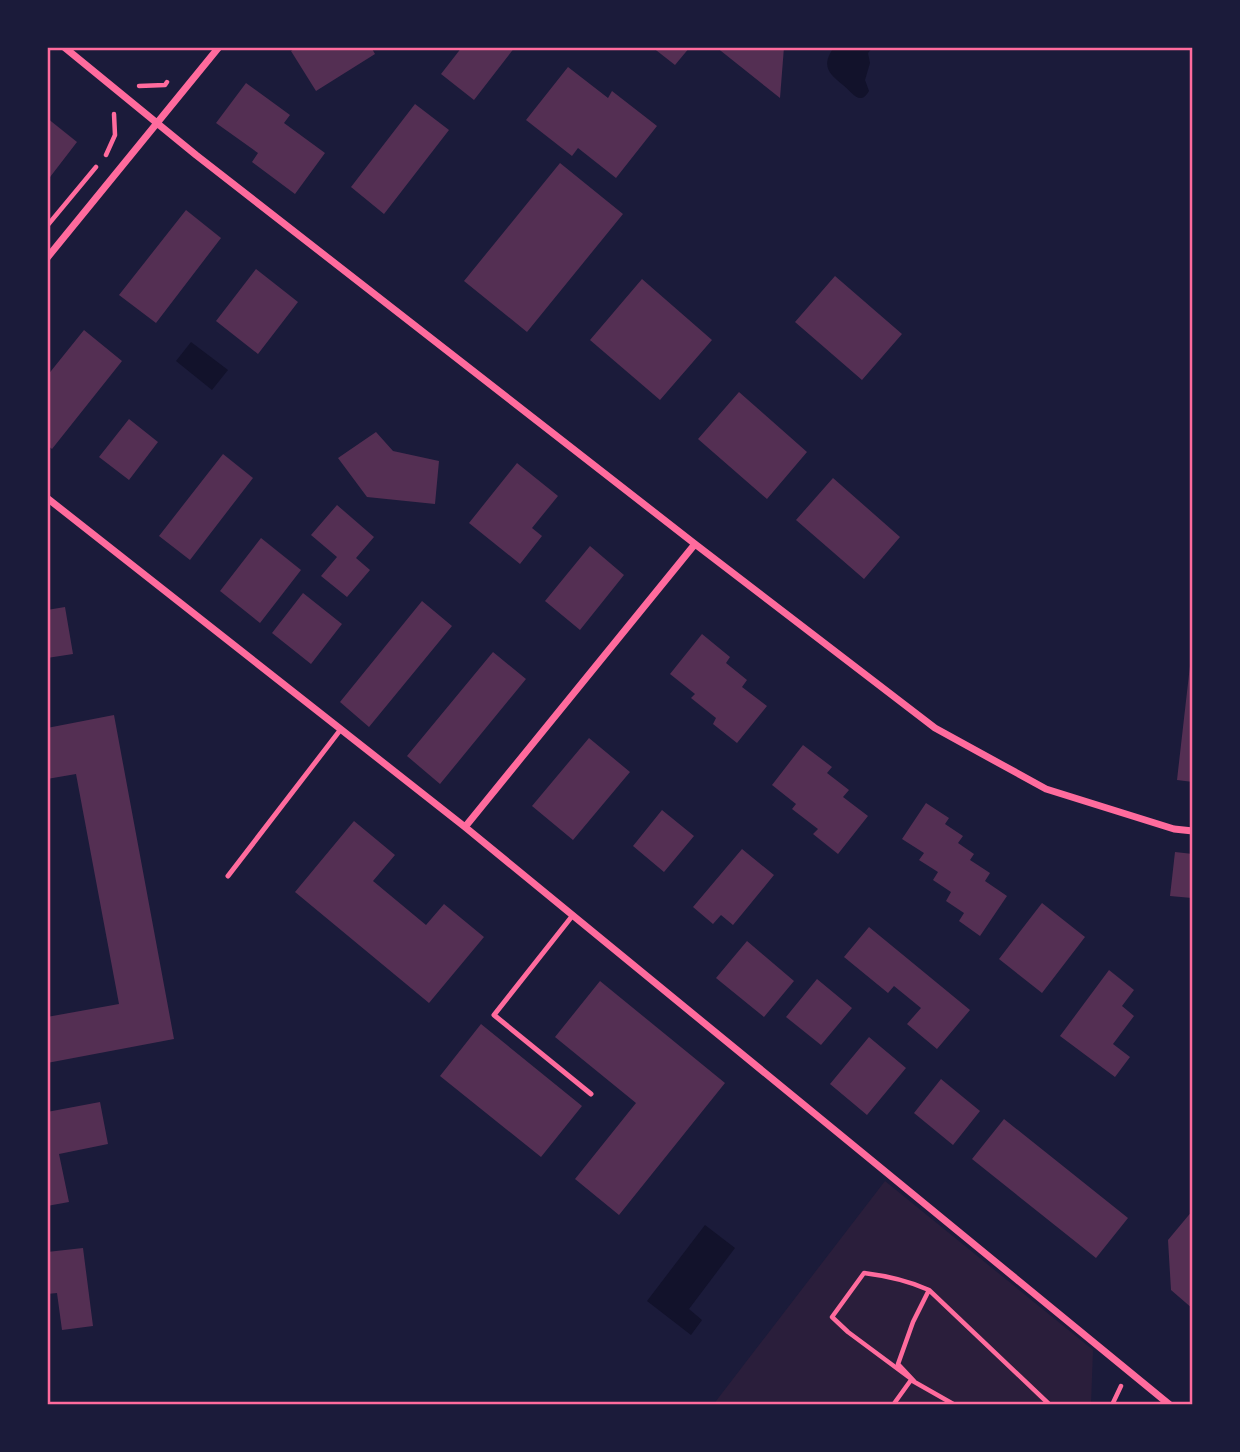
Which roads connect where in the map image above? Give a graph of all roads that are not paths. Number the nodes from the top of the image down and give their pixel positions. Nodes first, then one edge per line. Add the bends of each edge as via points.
1 (64, 47) edge
2 (219, 47) edge
3 (157, 123) junction
4 (47, 258) edge
5 (47, 498) edge
6 (695, 544) junction
7 (341, 729) junction
8 (465, 827) junction
9 (1193, 831) edge
10 (228, 876) dead end
11 (573, 915) junction
12 (591, 1094) dead end
13 (1170, 1405) edge

1 - 3 street
2 - 3 street
3 - 4 street
3 - 6 street
5 - 7 street
6 - 8 street
6 - 9 street via 935,728 1046,789
7 - 8 street
7 - 10 lane
8 - 11 street
11 - 12 lane via 494,1015
11 - 13 street

